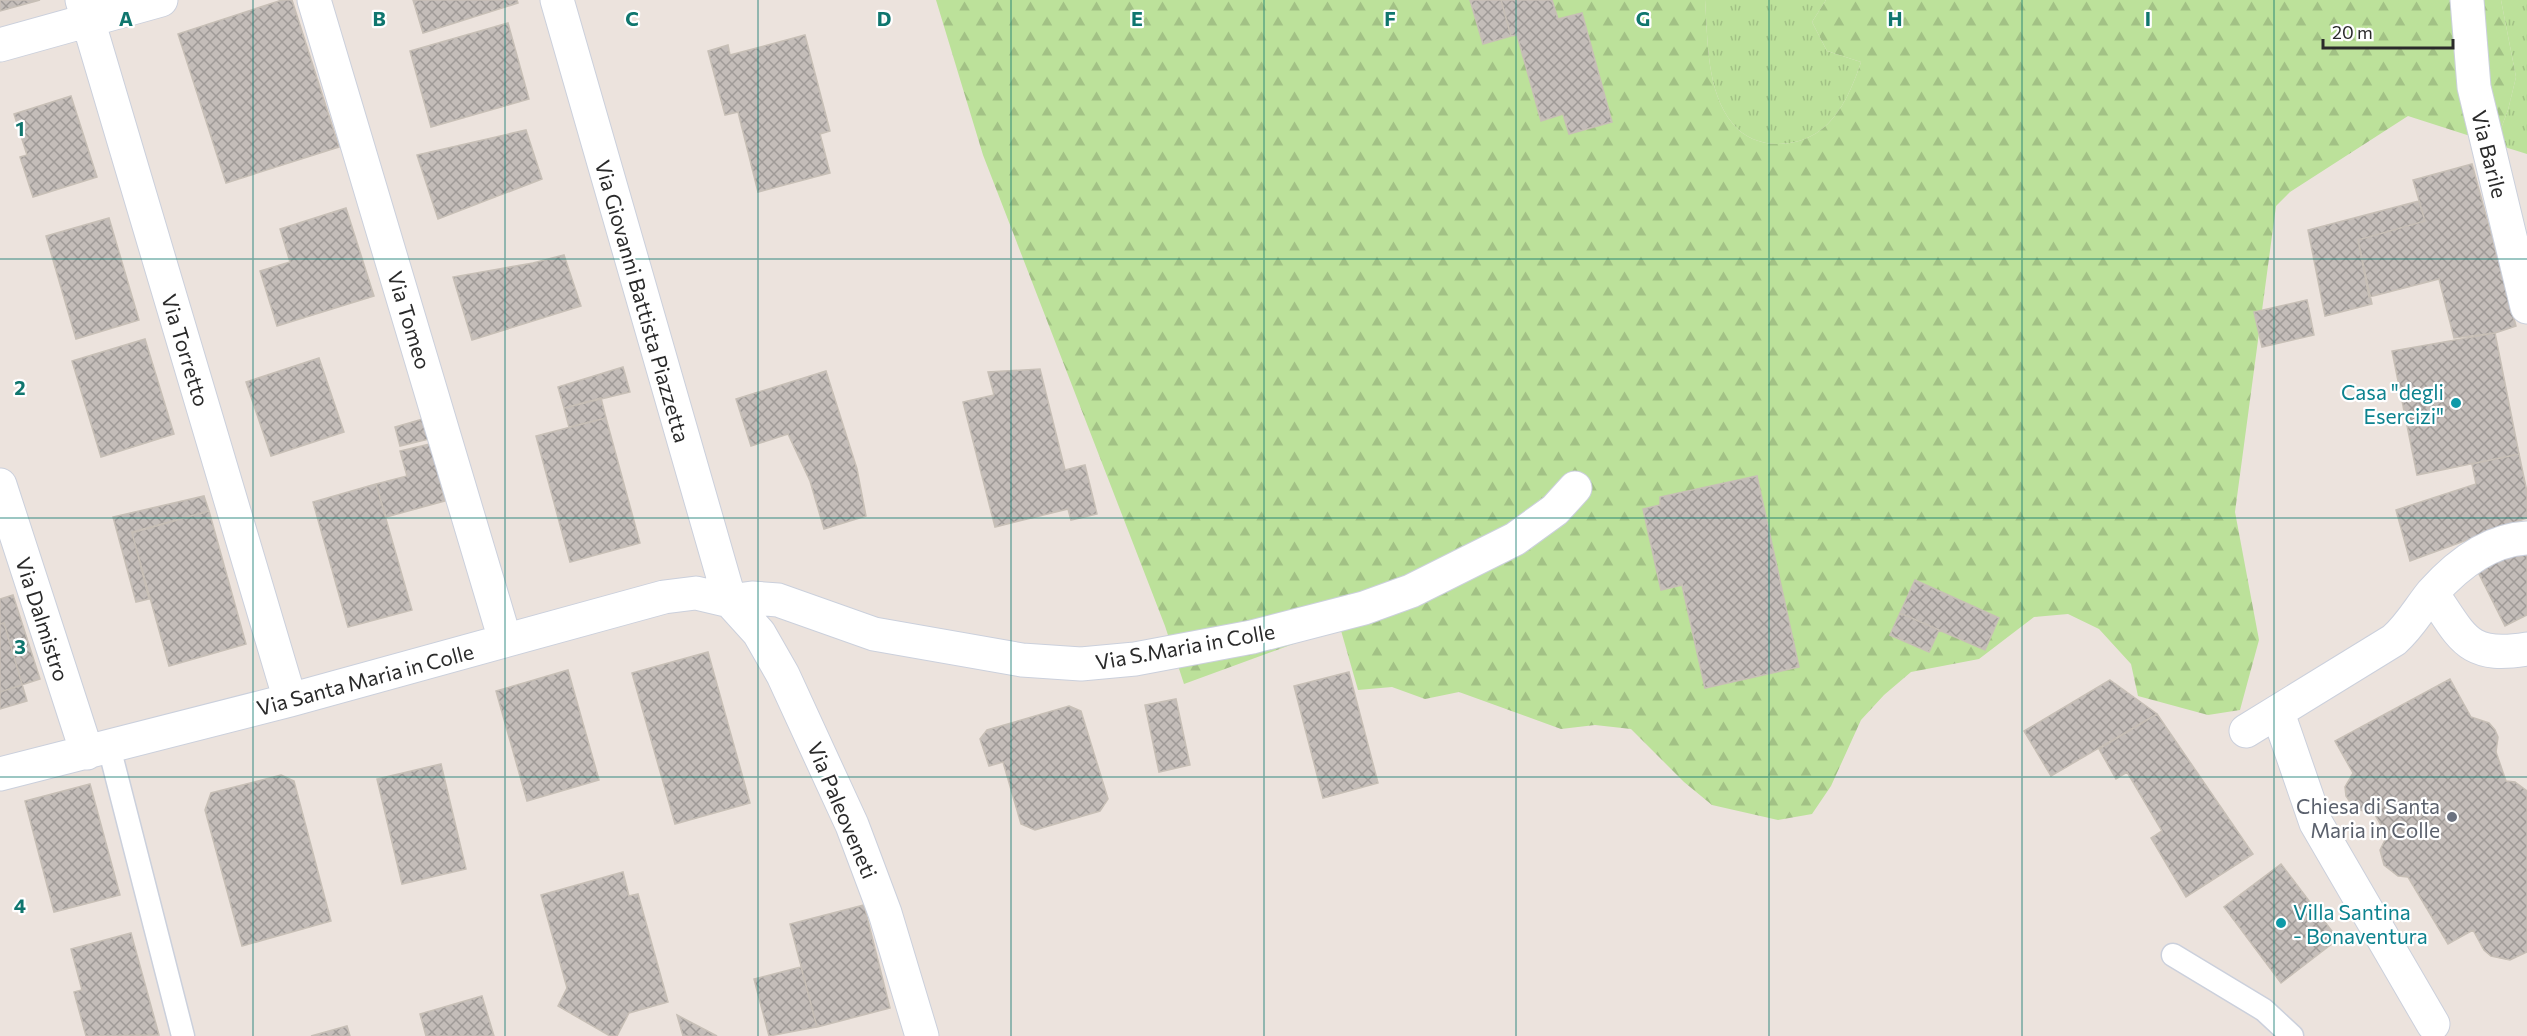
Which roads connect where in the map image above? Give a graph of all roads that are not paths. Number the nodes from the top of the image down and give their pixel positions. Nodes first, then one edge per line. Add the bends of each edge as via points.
1 (162, 0) edge
2 (314, 0) edge
3 (557, 0) edge
4 (2467, 0) edge
5 (85, 10) edge
6 (0, 45) edge
7 (2527, 307) edge
8 (0, 485) edge
9 (1575, 488) dead end
10 (2527, 538) edge
11 (2432, 594) junction
12 (730, 601) junction
13 (505, 640) junction
14 (2527, 649) edge
15 (290, 700) junction
16 (2278, 713) junction
17 (2246, 731) dead end
18 (98, 750) junction
19 (0, 774) edge
20 (2173, 955) dead end
21 (2433, 1024) dead end
22 (183, 1036) edge
23 (922, 1036) edge
24 (2292, 1036) edge

1 - 5 street
2 - 13 street, Via Tomeo
3 - 12 street, Via Giovanni Battista Piazzetta
4 - 7 street, Via Barile via 2474,87
5 - 6 street
5 - 15 street, Via Torretto
8 - 18 street, Via Dalmistro
9 - 12 street, Via S.Maria in Colle via 1555,510 1515,539 1411,591 1364,609 1252,637 1135,659 1081,664 1022,660 874,634 778,600
10 - 11 street via 2488,547 2465,561
11 - 14 street via 2476,648 2489,652
11 - 16 street via 2409,627 2394,640
12 - 13 street, Via Santa Maria in Colle via 696,593 664,597
12 - 23 street, Via Paleoveneti via 759,633 783,675 852,825 885,913
13 - 15 street, Via Santa Maria in Colle
15 - 18 street, Via Santa Maria in Colle
16 - 17 street
16 - 21 street via 2316,823
18 - 19 street, Via Santa Maria in Colle
18 - 22 lane
20 - 24 lane via 2264,1010

